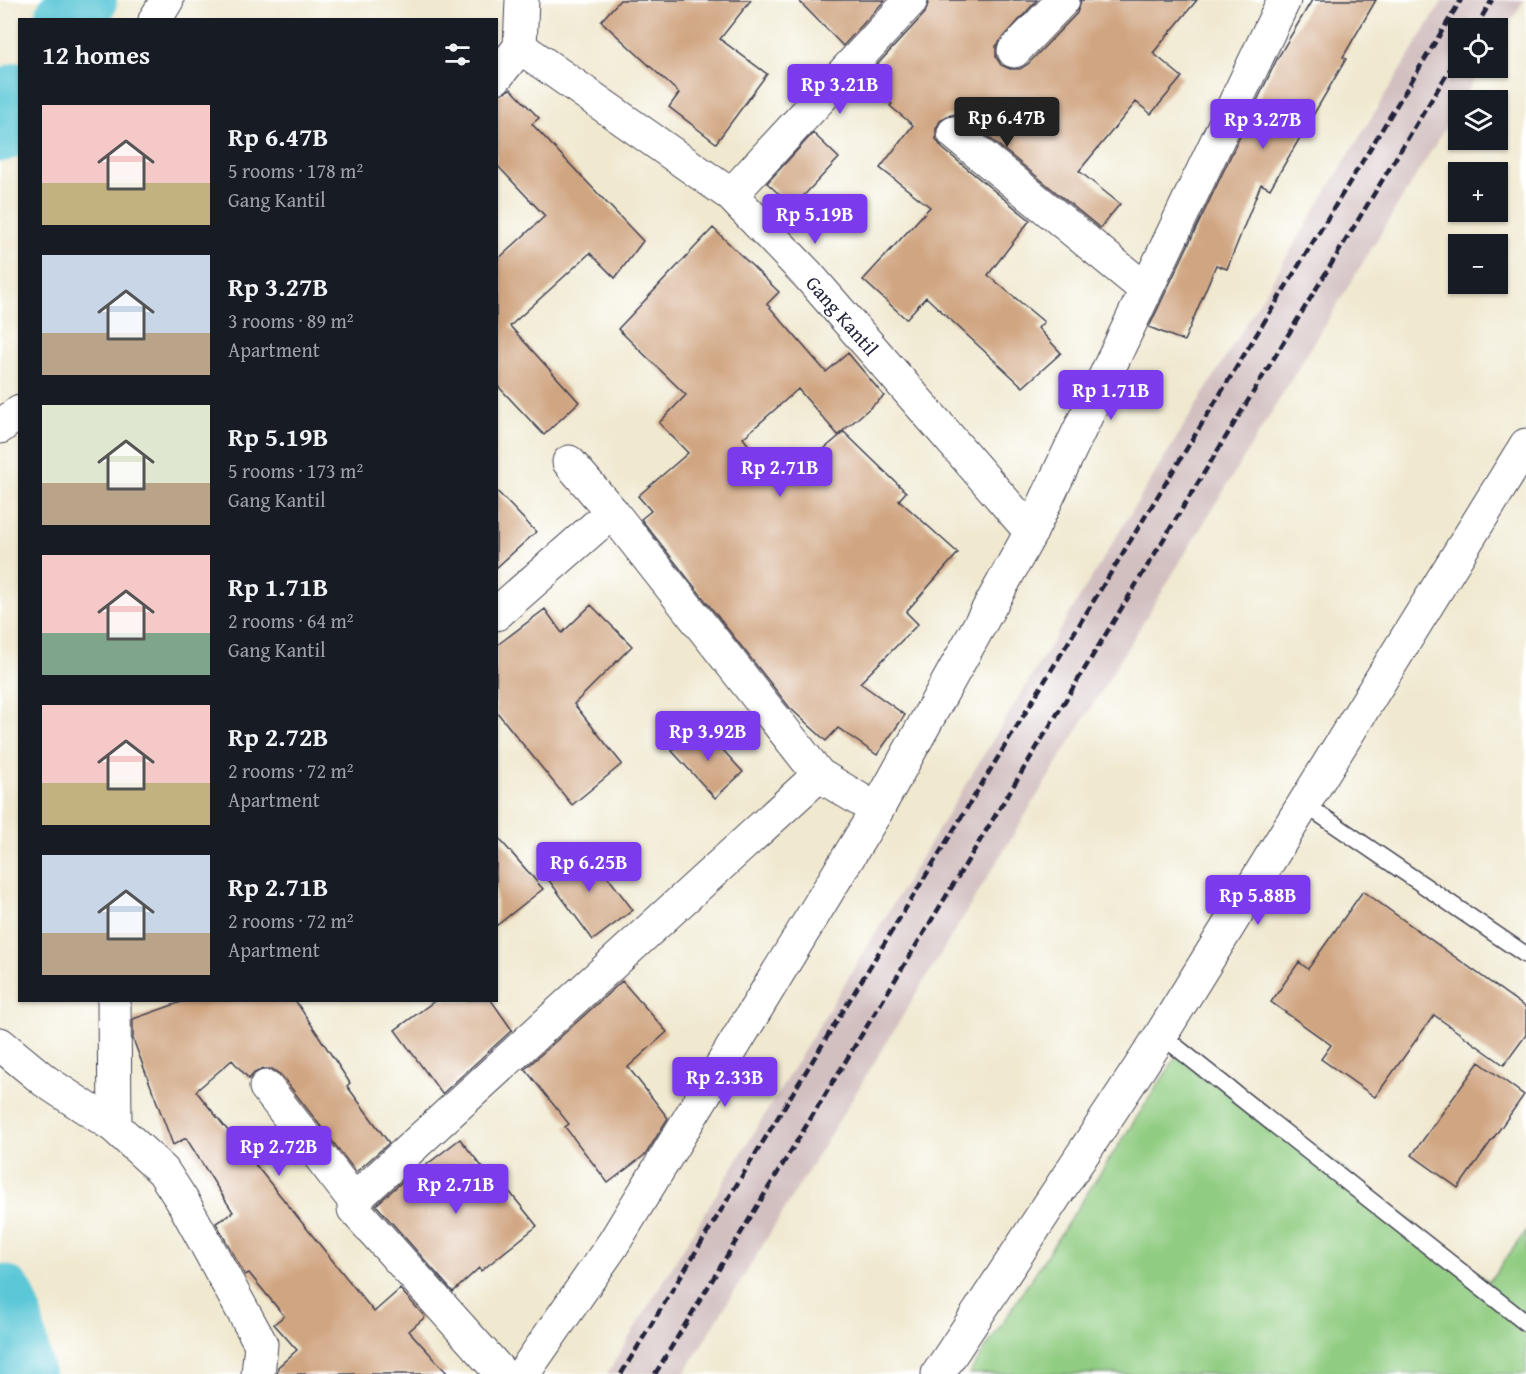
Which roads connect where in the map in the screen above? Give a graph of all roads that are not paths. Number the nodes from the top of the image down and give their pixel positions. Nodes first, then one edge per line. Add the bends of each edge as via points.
1 (167, 0) edge
2 (522, 0) edge
3 (911, 0) edge
4 (1063, 0) edge
5 (1284, 0) edge
6 (156, 18) edge
7 (520, 47) junction
8 (1014, 51) dead end
9 (498, 74) edge
10 (954, 133) dead end
11 (731, 195) junction
12 (1145, 289) junction
13 (18, 413) edge
14 (0, 427) edge
15 (1526, 445) edge
16 (569, 462) dead end
17 (612, 512) junction
18 (1031, 532) junction
19 (498, 612) edge
20 (819, 776) junction
21 (1303, 803) junction
22 (877, 810) junction
23 (1526, 955) edge
24 (114, 1002) edge
25 (1161, 1035) junction
26 (0, 1044) edge
27 (266, 1087) dead end
28 (115, 1127) junction
29 (354, 1200) junction
30 (1526, 1323) edge
31 (258, 1374) edge
32 (502, 1374) edge
33 (523, 1374) edge
34 (938, 1374) edge

1 - 6 street
2 - 7 street
3 - 11 street
4 - 8 street
5 - 12 street
7 - 9 street
7 - 11 street, Gang Kantil
10 - 12 street
11 - 18 street, Gang Kantil via 808,275
12 - 18 street
13 - 14 street
15 - 21 street
16 - 17 street
17 - 19 street
17 - 20 street
18 - 22 street
20 - 22 street
20 - 29 street
21 - 23 lane
21 - 25 street
22 - 33 street via 613,1244
24 - 28 street
25 - 30 lane
25 - 34 street
26 - 28 street via 45,1081
27 - 29 street
28 - 31 street via 163,1171 183,1202 261,1344
29 - 32 street via 354,1209

